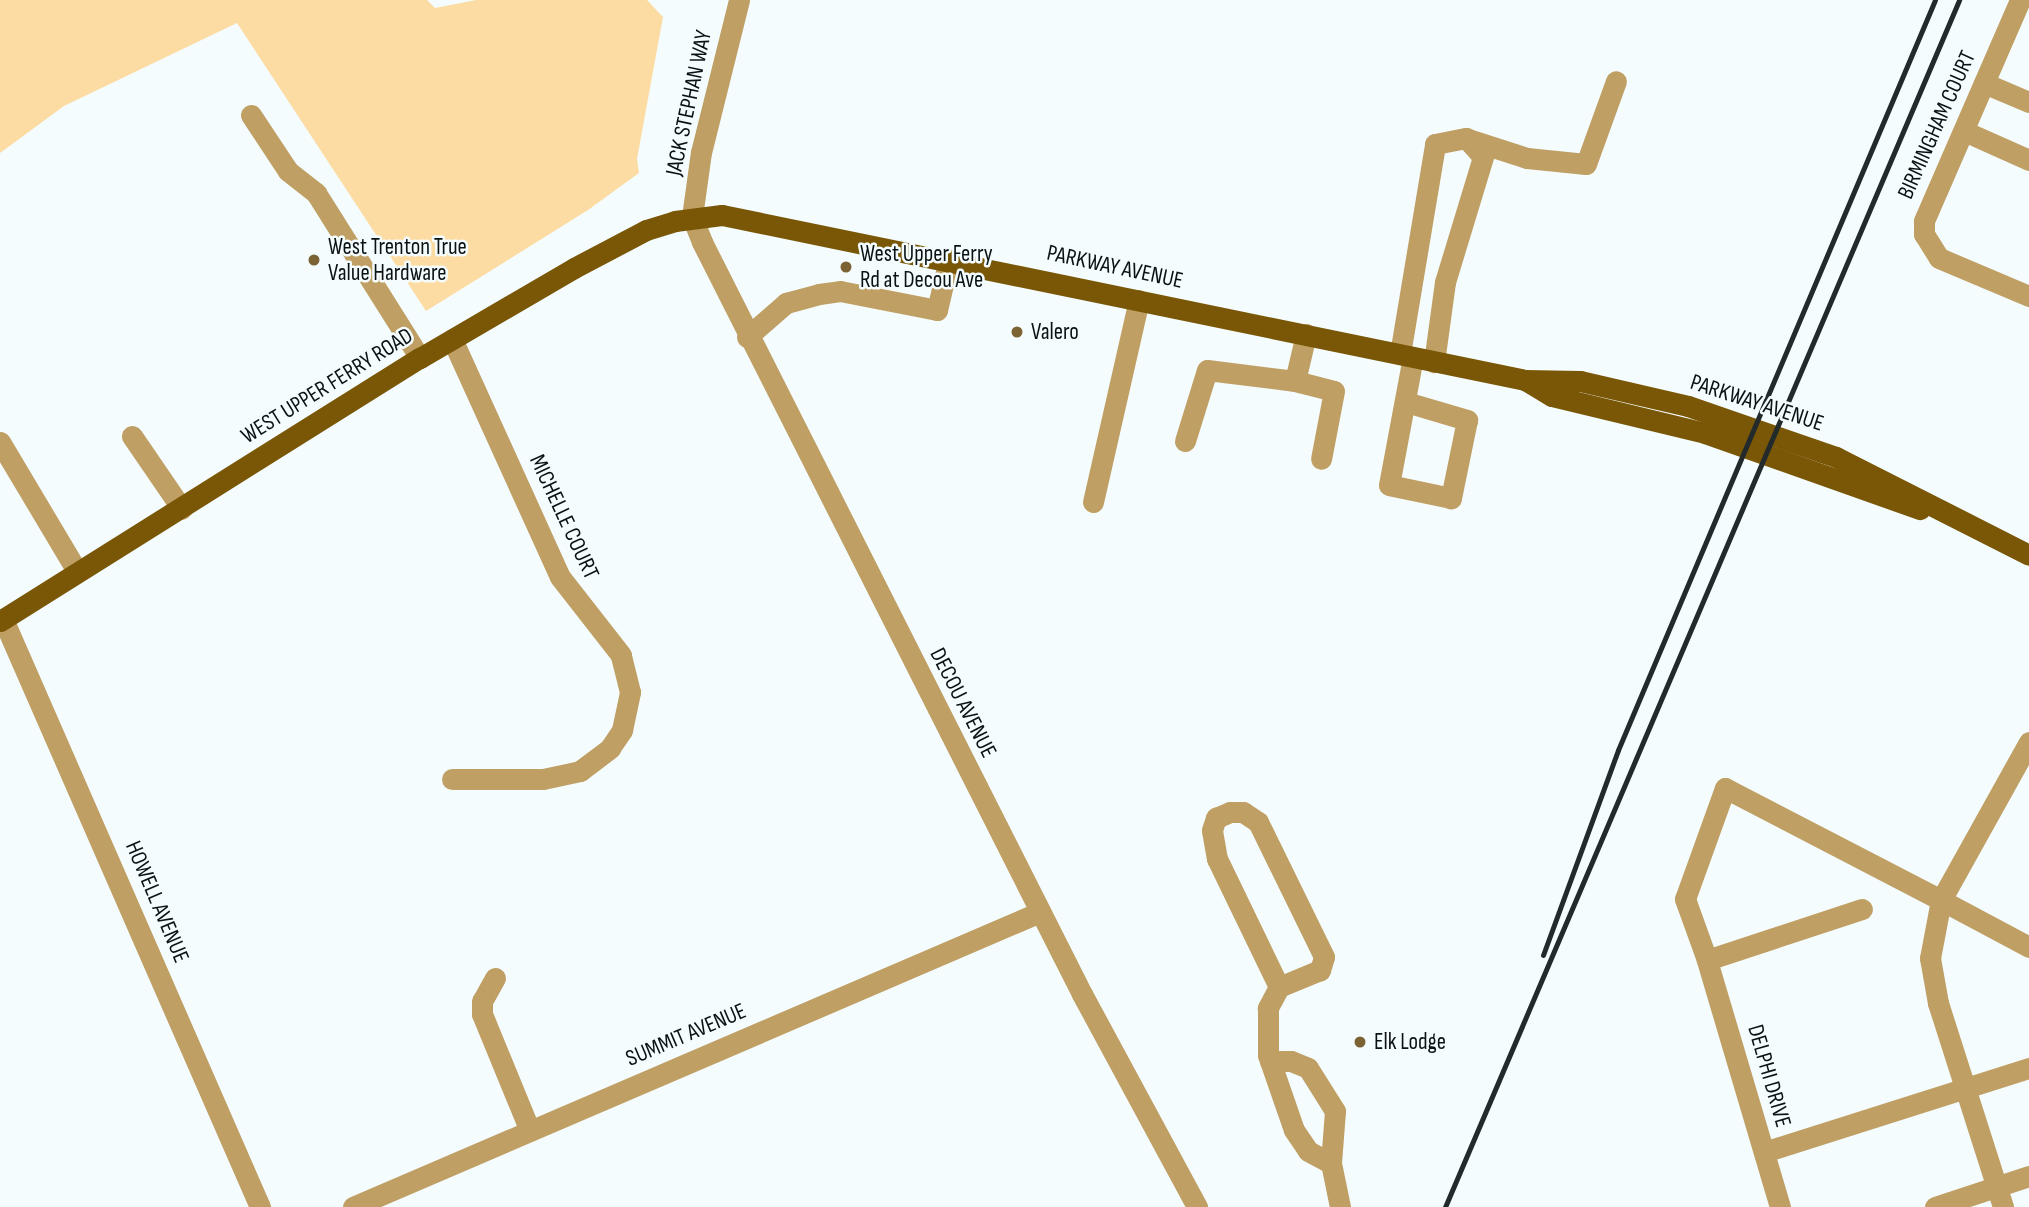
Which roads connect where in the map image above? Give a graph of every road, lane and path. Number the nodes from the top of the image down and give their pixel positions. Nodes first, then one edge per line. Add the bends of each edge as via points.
1 (739, 0) edge
2 (2020, 0) edge
3 (1616, 81) dead end
4 (1984, 83) junction
5 (2029, 102) edge
6 (251, 115) dead end
7 (1964, 131) junction
8 (1466, 138) junction
9 (2029, 160) edge
10 (692, 217) junction
11 (949, 259) junction
12 (2029, 296) edge
13 (1139, 300) junction
14 (1306, 334) junction
15 (747, 337) junction
16 (452, 339) junction
17 (1416, 358) junction
18 (419, 359) junction
19 (1295, 381) junction
20 (1406, 402) junction
21 (132, 436) dead end
22 (1185, 441) dead end
23 (0, 442) edge
24 (1321, 460) dead end
25 (1093, 502) dead end
26 (182, 509) junction
27 (2029, 555) edge
28 (77, 571) junction
29 (2, 620) edge
30 (2029, 742) edge
31 (452, 779) dead end
32 (1941, 900) junction
33 (1862, 909) dead end
34 (1040, 912) junction
35 (2029, 947) edge
36 (1707, 960) junction
37 (495, 978) dead end
38 (1279, 987) junction
39 (1270, 1061) junction
40 (2029, 1068) edge
41 (1964, 1089) junction
42 (530, 1131) junction
43 (1764, 1152) junction
44 (1331, 1163) junction
45 (2029, 1176) edge
46 (1998, 1197) edge
47 (260, 1207) edge
48 (353, 1207) edge
49 (1197, 1207) edge
50 (1340, 1207) edge
51 (1780, 1207) edge
52 (1935, 1207) edge

1 - 10 street, JACK STEPHAN WAY via 701,152
2 - 4 street, BIRMINGHAM COURT
3 - 8 street via 1586,164 1527,158
4 - 5 street
4 - 7 street, BIRMINGHAM COURT
6 - 18 street via 288,171 316,193
7 - 9 street
7 - 12 street, BIRMINGHAM COURT via 1924,221 1924,234 1939,258
8 - 17 street via 1483,158 1446,282
8 - 17 street via 1435,144
10 - 11 main road, PARKWAY AVENUE via 752,218
10 - 15 street, DECOU AVENUE
10 - 16 main road, WEST UPPER FERRY ROAD via 646,230
11 - 13 main road, PARKWAY AVENUE
11 - 15 street via 937,310 840,291 786,303
13 - 14 main road, PARKWAY AVENUE
13 - 25 street
14 - 17 main road, PARKWAY AVENUE
14 - 19 street
15 - 34 street, DECOU AVENUE
16 - 18 main road, WEST UPPER FERRY ROAD
16 - 31 street, MICHELLE COURT via 560,577 621,655 630,692 621,730 610,748 580,771 543,779
17 - 20 street
17 - 27 main road, PARKWAY AVENUE via 1525,380 1580,381 1744,423 1865,470
18 - 26 main road, WEST UPPER FERRY ROAD
19 - 22 street via 1207,370
19 - 24 street via 1335,391
20 - 20 street via 1389,485 1451,498 1466,420
21 - 26 street
23 - 28 street
26 - 28 main road, WEST UPPER FERRY ROAD
28 - 29 main road, WEST UPPER FERRY ROAD
29 - 47 street, HOWELL AVENUE
30 - 32 street
32 - 35 street
32 - 36 street, DELPHI DRIVE via 1726,788 1685,899
32 - 41 street via 1930,958 1938,1003
33 - 36 street
34 - 42 street, SUMMIT AVENUE
34 - 49 street, DECOU AVENUE
36 - 43 street, DELPHI DRIVE
37 - 42 street via 482,1001 482,1014
38 - 38 street via 1217,859 1212,830 1216,818 1230,812 1243,812 1258,822 1324,957 1320,970
38 - 39 street via 1268,1008
39 - 44 street via 1294,1130 1308,1151
39 - 44 street via 1291,1061 1322,1083 1335,1111
40 - 41 street
41 - 43 street
41 - 46 street
42 - 48 street, SUMMIT AVENUE
43 - 51 street, DELPHI DRIVE
44 - 50 street
45 - 46 street
46 - 52 street

